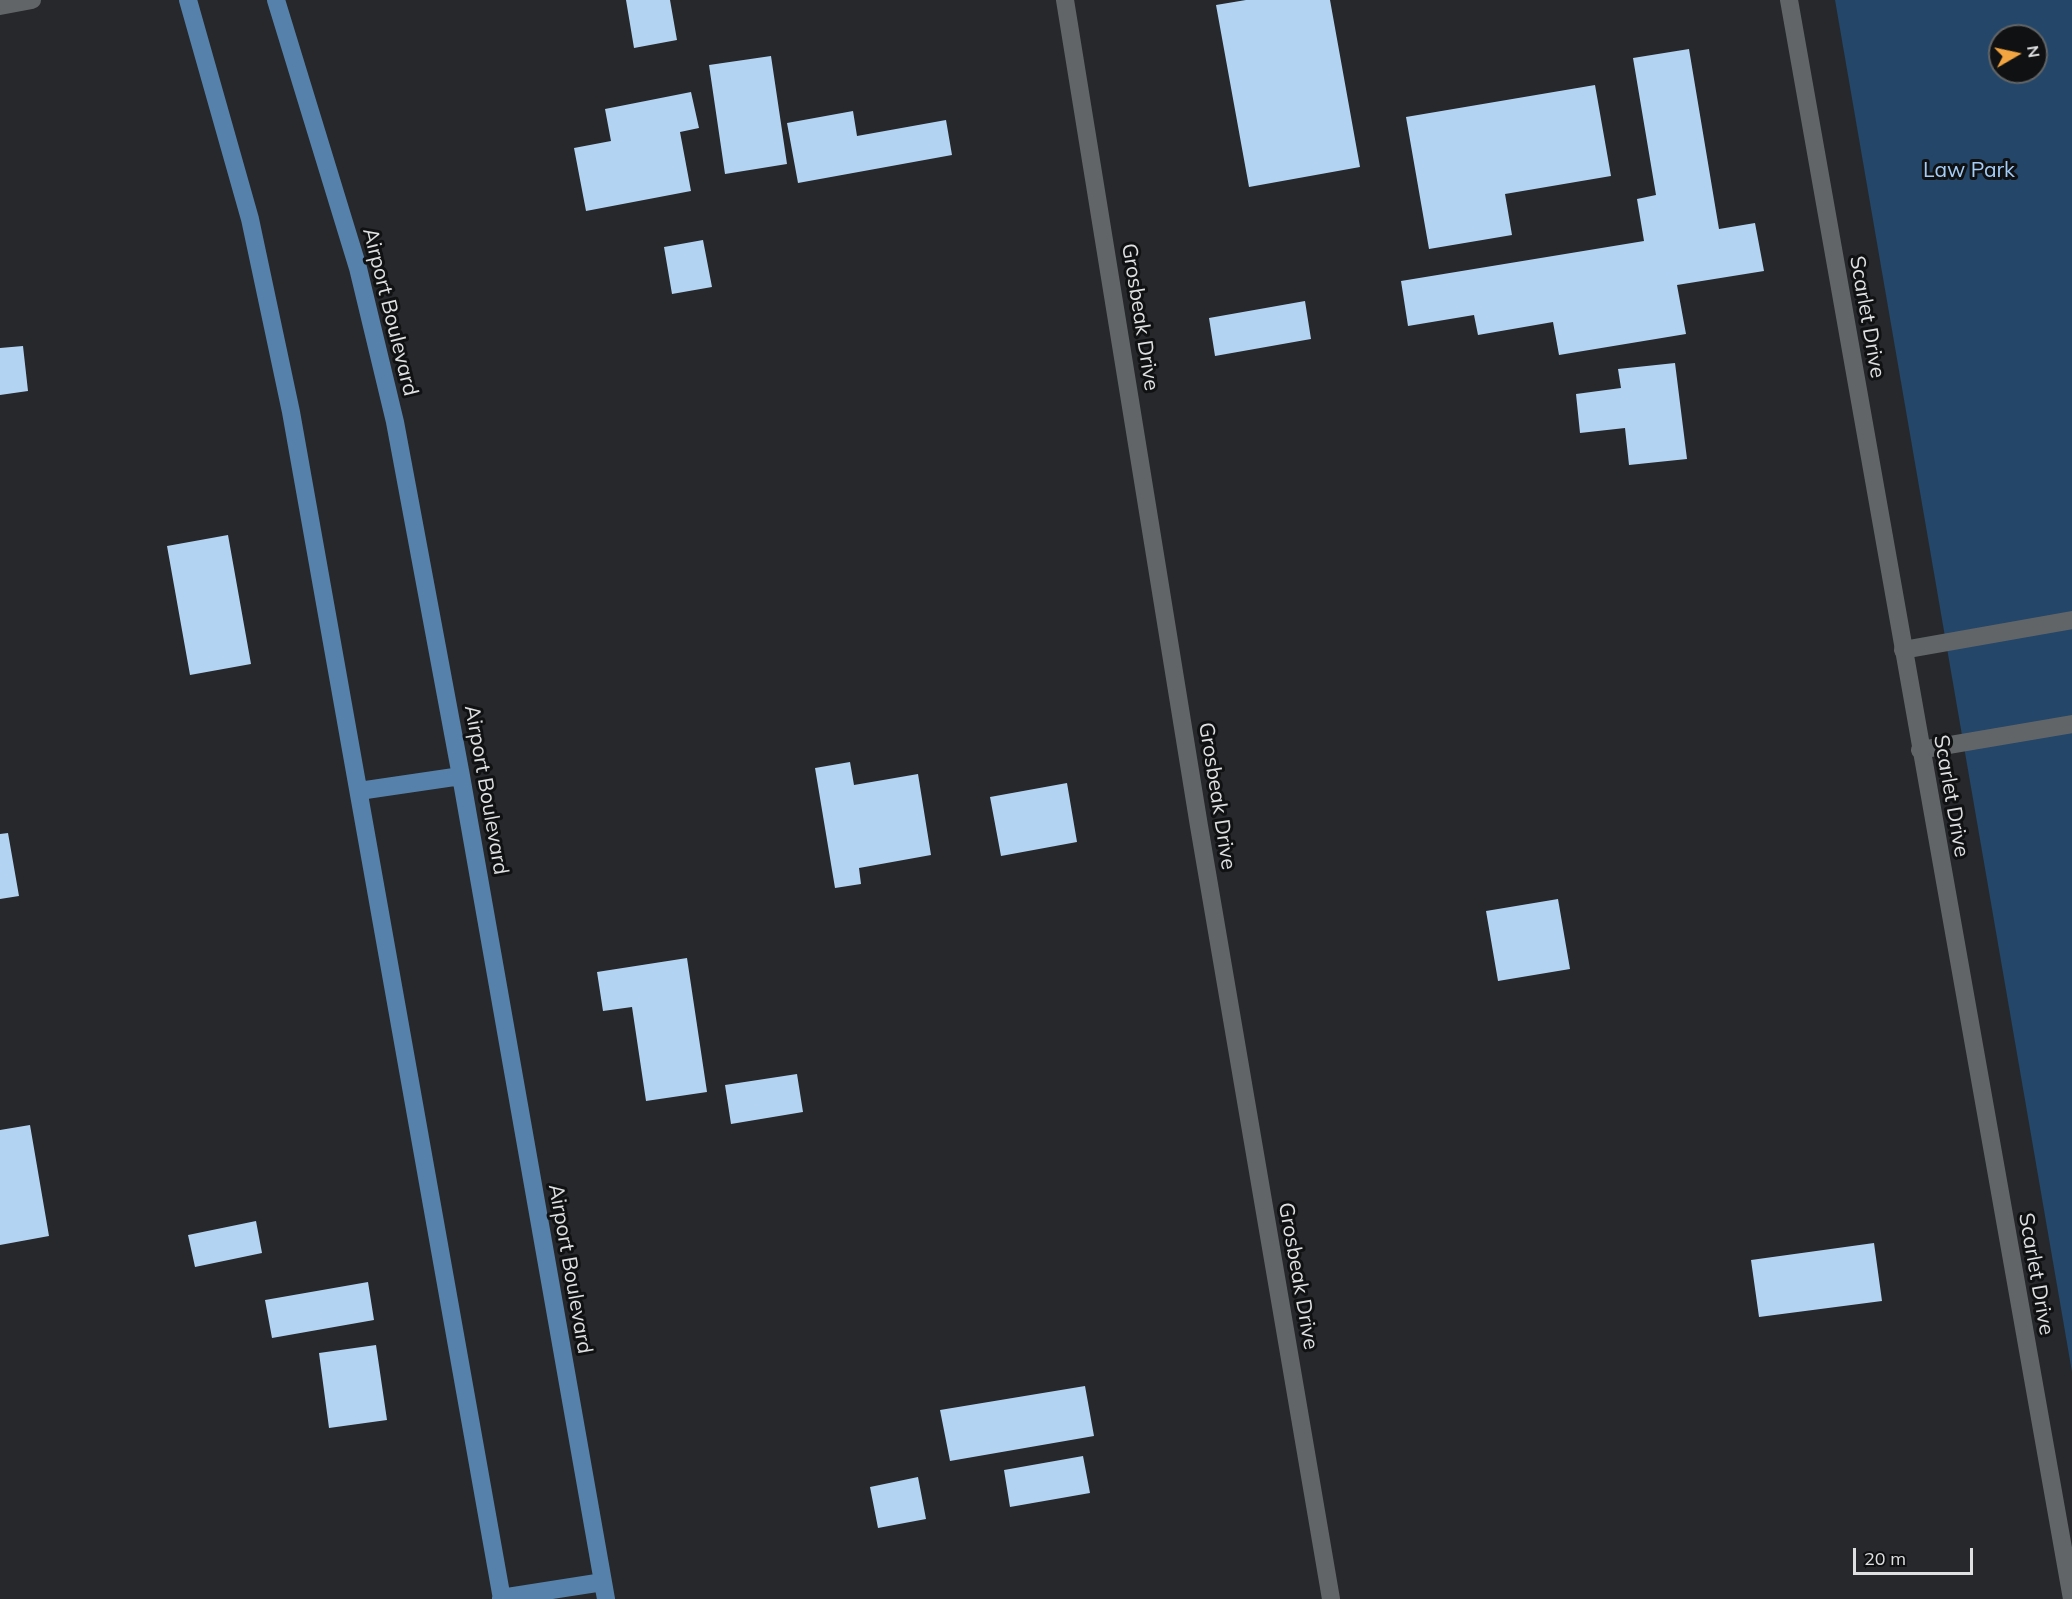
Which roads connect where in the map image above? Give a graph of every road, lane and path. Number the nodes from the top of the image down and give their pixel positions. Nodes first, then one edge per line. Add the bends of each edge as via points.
1 (33, 0) edge
2 (188, 0) edge
3 (276, 0) edge
4 (1065, 0) edge
5 (1789, 0) edge
6 (0, 6) edge
7 (2072, 620) edge
8 (1903, 650) junction
9 (2072, 724) edge
10 (1920, 750) junction
11 (460, 776) junction
12 (359, 791) junction
13 (604, 1590) edge
14 (502, 1598) edge
15 (1331, 1599) edge
16 (2072, 1599) edge

1 - 6 street
2 - 12 main road via 250,219 291,412
3 - 11 main road, Airport Boulevard via 358,268 392,411
4 - 15 street, Grosbeak Drive via 1199,826
5 - 8 street, Scarlet Drive
7 - 8 street
8 - 10 street, Scarlet Drive
9 - 10 street
10 - 16 street, Scarlet Drive
11 - 12 main road
11 - 13 main road, Airport Boulevard
12 - 14 main road
13 - 14 main road

